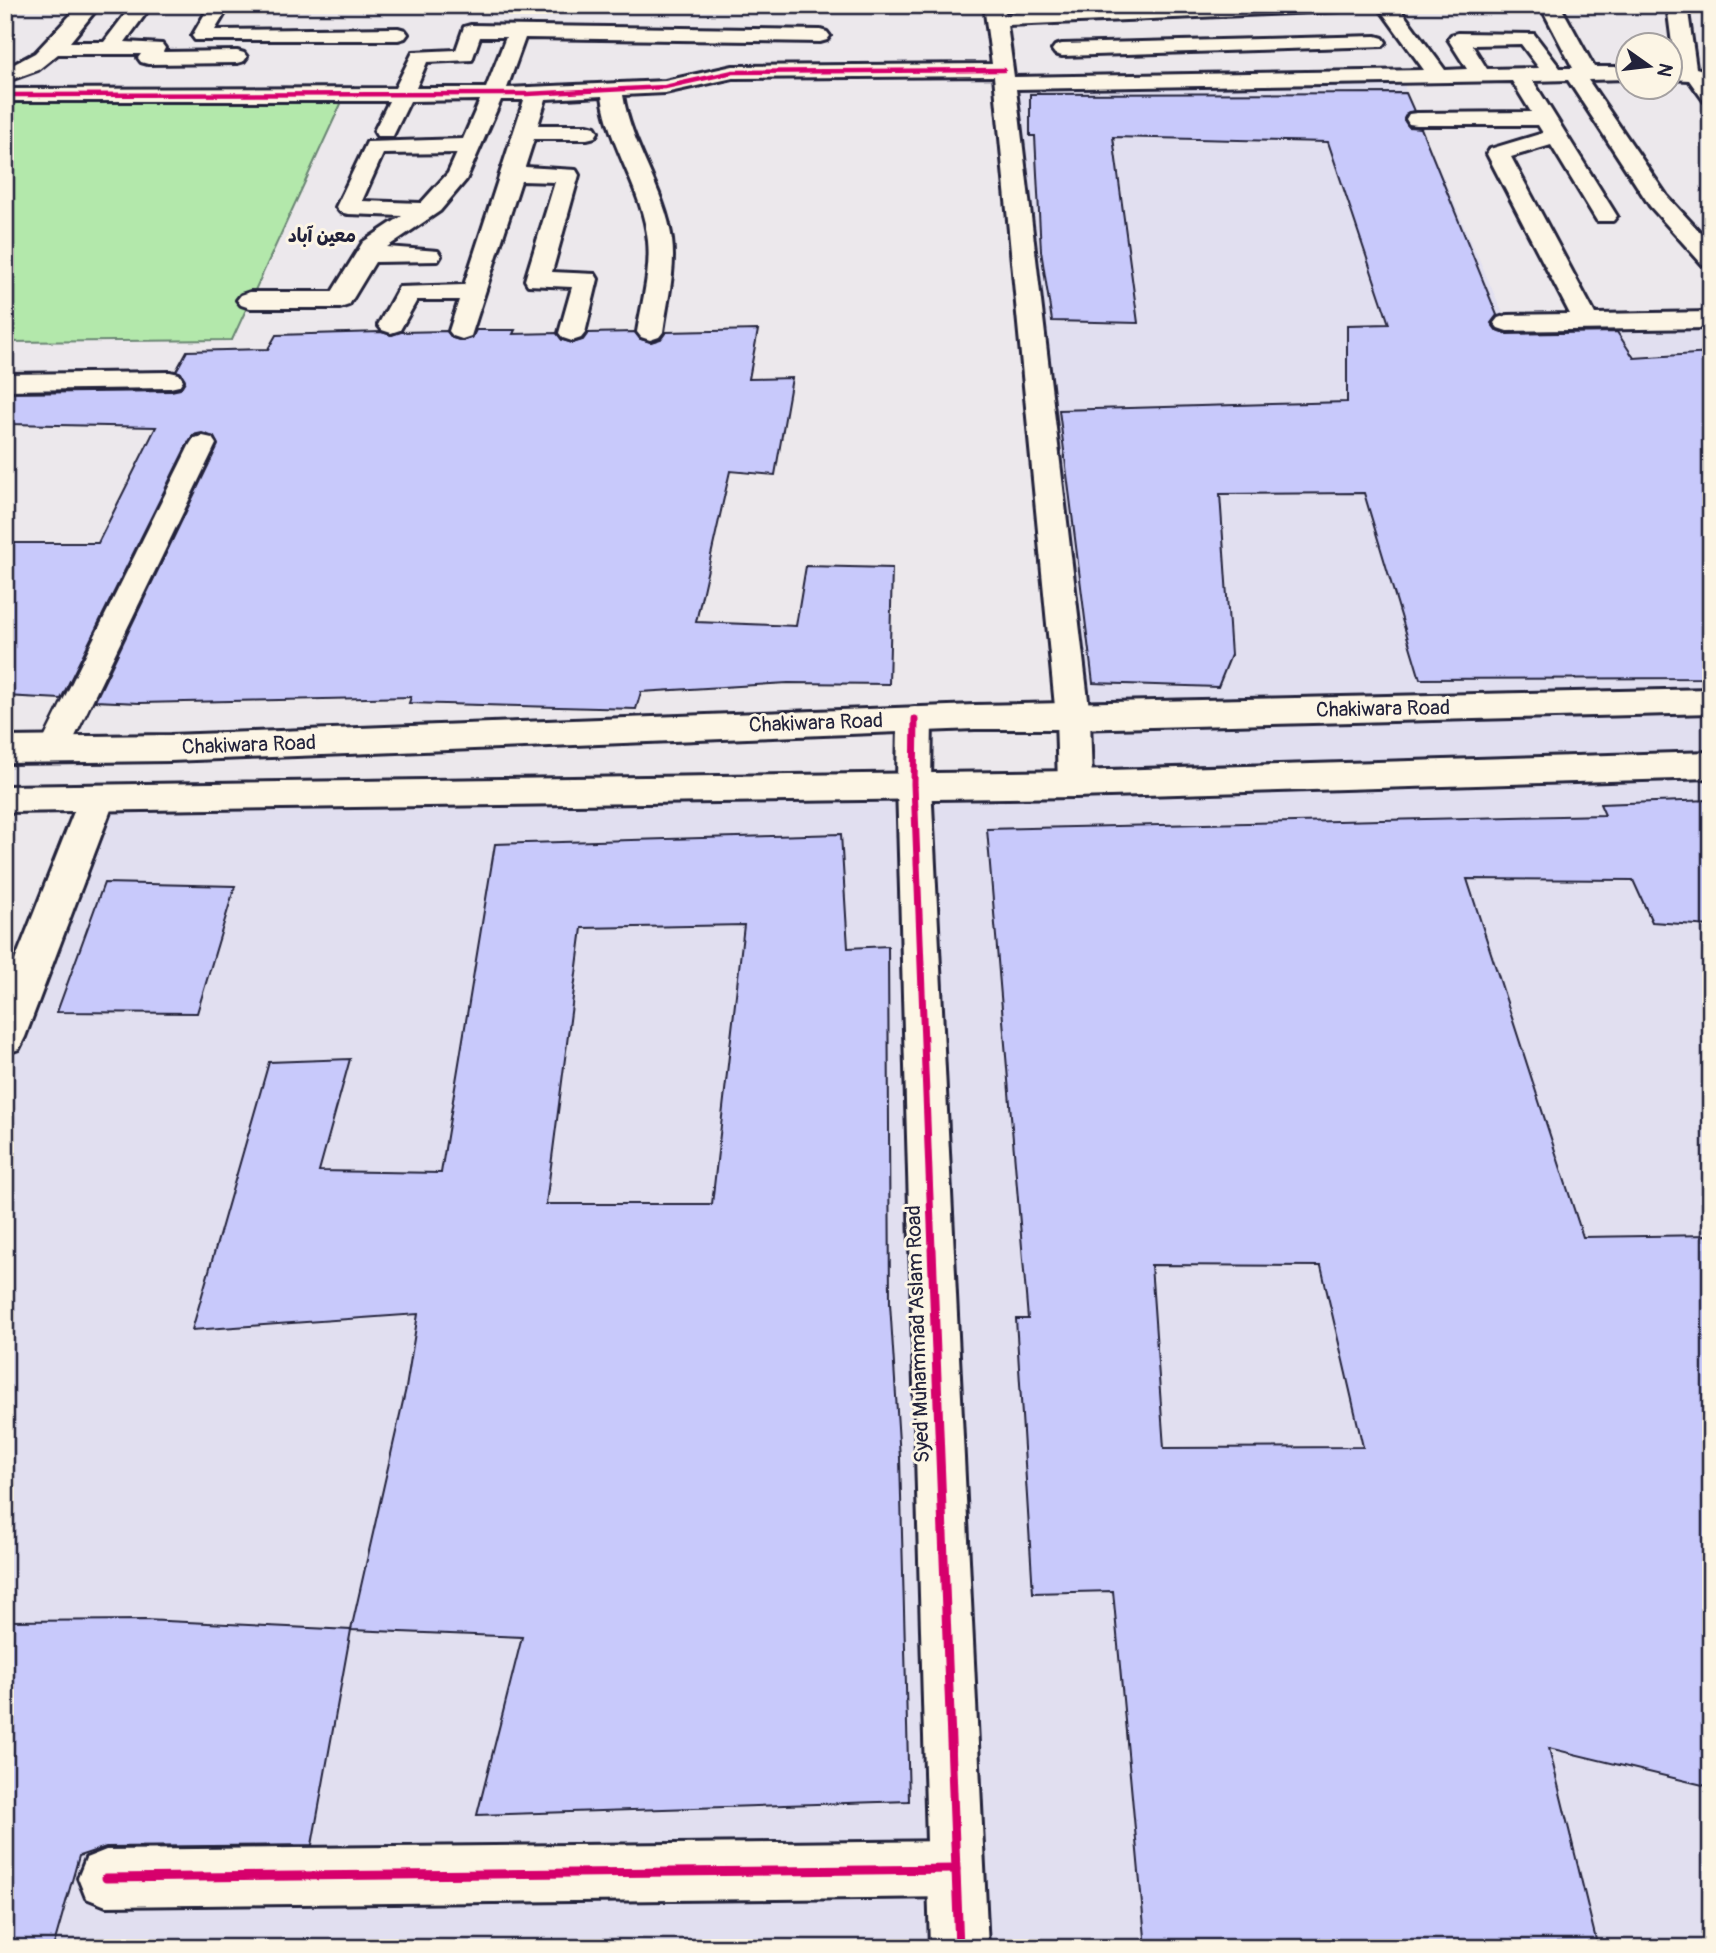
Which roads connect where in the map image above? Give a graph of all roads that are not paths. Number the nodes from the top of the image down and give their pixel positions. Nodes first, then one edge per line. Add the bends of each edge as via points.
1 (90, 5) edge
2 (142, 5) edge
3 (220, 5) edge
4 (1340, 5) edge
5 (1368, 5) edge
6 (1387, 5) edge
7 (1550, 5) edge
8 (1677, 5) edge
9 (995, 13) edge
10 (347, 15) dead end
11 (1057, 18) junction
12 (518, 32) junction
13 (1677, 32) edge
14 (338, 34) junction
15 (398, 34) dead end
16 (284, 35) junction
17 (820, 36) dead end
18 (1376, 42) junction
19 (54, 48) junction
20 (110, 48) junction
21 (1573, 48) junction
22 (1601, 48) dead end
23 (1062, 50) junction
24 (258, 71) junction
25 (1684, 73) edge
26 (1571, 74) junction
27 (1614, 74) edge
28 (1481, 75) junction
29 (1519, 75) junction
30 (5, 76) edge
31 (1004, 76) junction
32 (1439, 76) junction
33 (1383, 77) junction
34 (1065, 82) junction
35 (612, 90) junction
36 (404, 93) junction
37 (494, 93) junction
38 (537, 94) junction
39 (1710, 95) edge
40 (5, 96) edge
41 (1417, 119) dead end
42 (1551, 127) junction
43 (385, 131) dead end
44 (524, 132) junction
45 (587, 132) dead end
46 (471, 146) junction
47 (511, 174) junction
48 (531, 203) junction
49 (429, 208) junction
50 (1605, 216) dead end
51 (368, 254) junction
52 (429, 256) dead end
53 (1711, 259) edge
54 (474, 293) junction
55 (250, 300) dead end
56 (1711, 320) edge
57 (1586, 321) junction
58 (1507, 323) dead end
59 (391, 325) dead end
60 (462, 331) dead end
61 (650, 332) dead end
62 (572, 333) dead end
63 (170, 380) dead end
64 (5, 382) edge
65 (203, 444) dead end
66 (1711, 701) edge
67 (1073, 717) junction
68 (915, 719) junction
69 (5, 750) edge
70 (54, 750) junction
71 (1711, 765) edge
72 (914, 784) junction
73 (1075, 784) junction
74 (5, 799) edge
75 (97, 799) junction
76 (5, 1037) edge
77 (956, 1869) junction
78 (106, 1878) dead end
79 (960, 1948) edge

1 - 19 street
2 - 20 street
3 - 16 street via 202,36
4 - 11 street
5 - 18 street
6 - 32 street
7 - 21 street
8 - 13 street
9 - 11 street
9 - 31 street
10 - 14 street
11 - 23 street
12 - 17 street via 646,24
12 - 36 street via 471,31 465,56 420,56
12 - 37 street
14 - 15 street
14 - 16 street
16 - 24 street
18 - 23 street
18 - 33 street
19 - 20 street
19 - 30 street via 23,72
20 - 24 street via 155,48 148,58
21 - 22 street
21 - 26 street
23 - 34 street
24 - 36 street
24 - 40 street
25 - 39 street via 1696,74
26 - 27 street
26 - 28 street via 1527,38 1458,39
26 - 29 street
26 - 53 street via 1658,201
28 - 29 street
28 - 32 street
29 - 42 street
31 - 34 street
31 - 35 street via 873,62 733,72 665,87
31 - 67 street
32 - 33 street
33 - 34 street
35 - 38 street
35 - 61 street via 614,114 659,230
36 - 37 street
36 - 43 street
37 - 38 street
37 - 46 street
38 - 44 street
41 - 42 street
42 - 50 street
42 - 57 street via 1498,154
44 - 45 street
44 - 47 street
46 - 49 street via 458,175
46 - 49 street via 375,147 348,207
47 - 48 street
47 - 48 street via 568,175
48 - 49 street
48 - 54 street
48 - 62 street via 537,280 586,279
49 - 51 street
51 - 52 street
51 - 55 street via 340,300
54 - 59 street via 408,292
54 - 60 street
56 - 57 street
57 - 58 street
63 - 64 street
65 - 70 lane
66 - 67 street, Chakiwara Road
67 - 68 street, Chakiwara Road
67 - 73 street
68 - 70 street, Chakiwara Road
68 - 72 street, Syed Muhammad Aslam Road
69 - 70 street, Chakiwara Road
71 - 73 street
72 - 73 street
72 - 75 street
72 - 77 street, Syed Muhammad Aslam Road
74 - 75 street
75 - 76 street
77 - 78 street
77 - 79 street, Syed Muhammad Aslam Road

